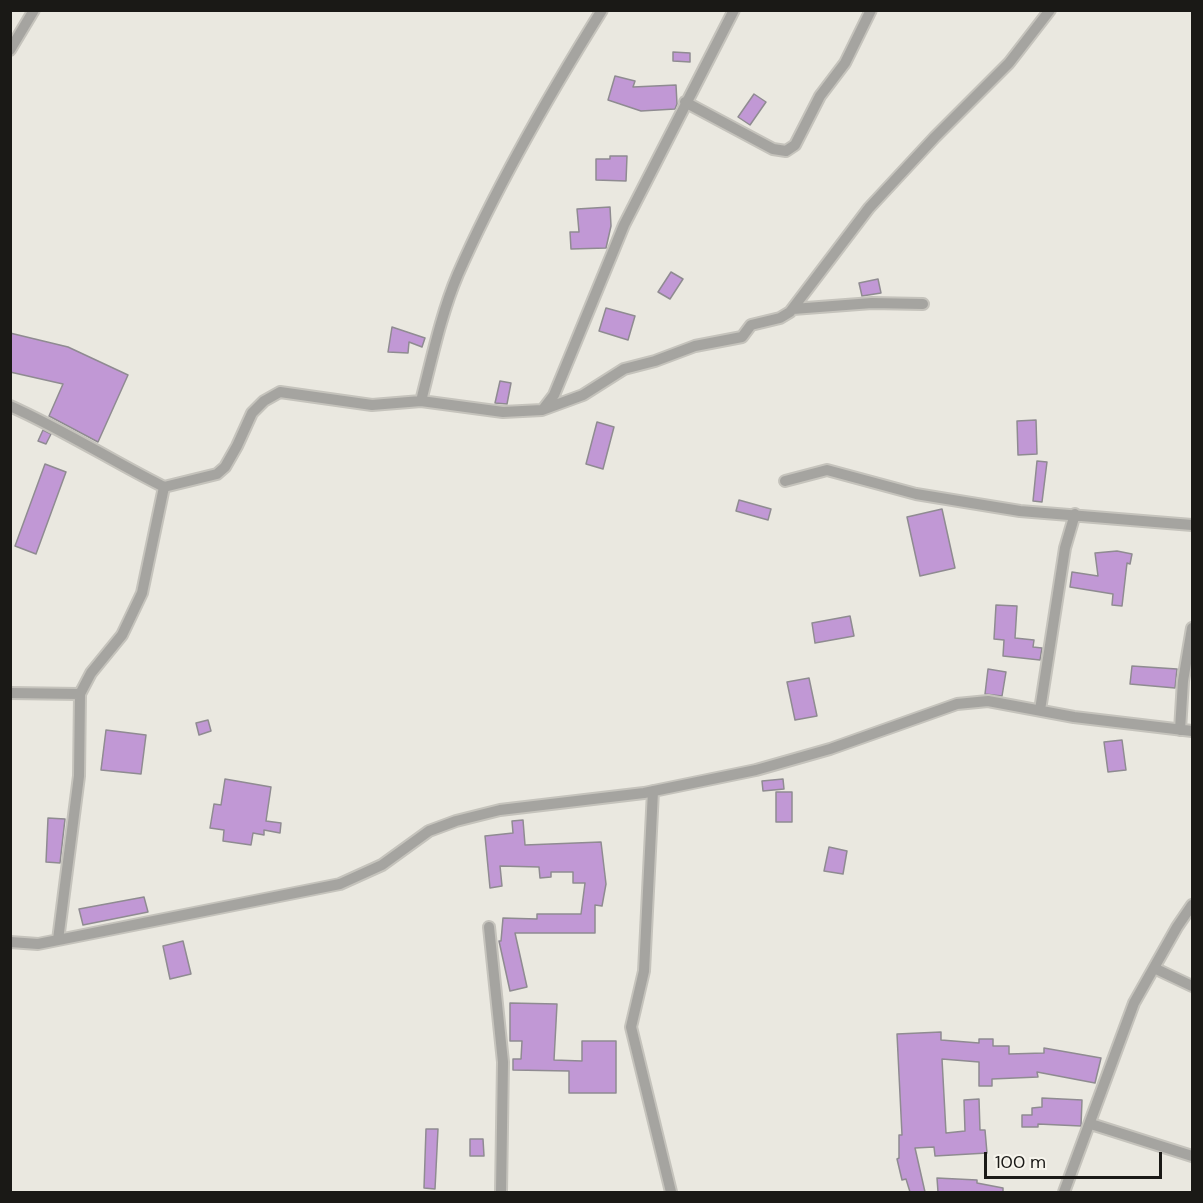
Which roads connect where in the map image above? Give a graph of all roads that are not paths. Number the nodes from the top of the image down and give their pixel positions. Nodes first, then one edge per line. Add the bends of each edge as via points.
1 (34, 10) edge
2 (602, 10) edge
3 (734, 10) edge
4 (871, 10) edge
5 (1050, 10) edge
6 (10, 50) edge
7 (685, 102) junction
8 (923, 304) dead end
9 (793, 309) junction
10 (421, 400) junction
11 (10, 406) edge
12 (542, 410) junction
13 (785, 481) dead end
14 (164, 487) junction
15 (1075, 514) junction
16 (1192, 525) edge
17 (1192, 628) edge
18 (10, 693) edge
19 (80, 694) junction
20 (1040, 710) junction
21 (1180, 730) junction
22 (1192, 731) edge
23 (653, 791) junction
24 (1192, 905) edge
25 (489, 927) dead end
26 (58, 940) junction
27 (10, 942) edge
28 (1154, 968) junction
29 (1192, 986) edge
30 (1091, 1124) junction
31 (1192, 1155) edge
32 (501, 1192) edge
33 (671, 1192) edge
34 (1064, 1192) edge

1 - 6 street
2 - 10 street via 527,137 458,275
3 - 7 street
4 - 7 street via 795,145 786,151 773,149
5 - 9 street via 1009,63 869,208
7 - 12 street via 624,225 554,395
8 - 9 street
9 - 12 street via 780,318 751,326 742,337 695,346 624,369 583,395
10 - 12 street via 503,412
10 - 14 street via 372,405 280,392 252,413 225,467 217,474
11 - 14 street via 59,428 108,459
13 - 15 street via 827,470 916,494 1020,511
14 - 19 street via 142,593 122,635 91,673
15 - 16 street
15 - 20 street via 1065,548
17 - 21 street
18 - 19 street
19 - 26 street via 78,776
20 - 21 street
20 - 23 street via 988,701 957,704 805,757
21 - 22 street
23 - 26 street via 500,810 456,821 429,831 382,865 340,884
23 - 33 street via 644,971 631,1027
24 - 28 street
25 - 32 street via 503,1062
26 - 27 street via 38,944
28 - 29 street
28 - 30 street via 1134,1003
30 - 31 street
30 - 34 street

